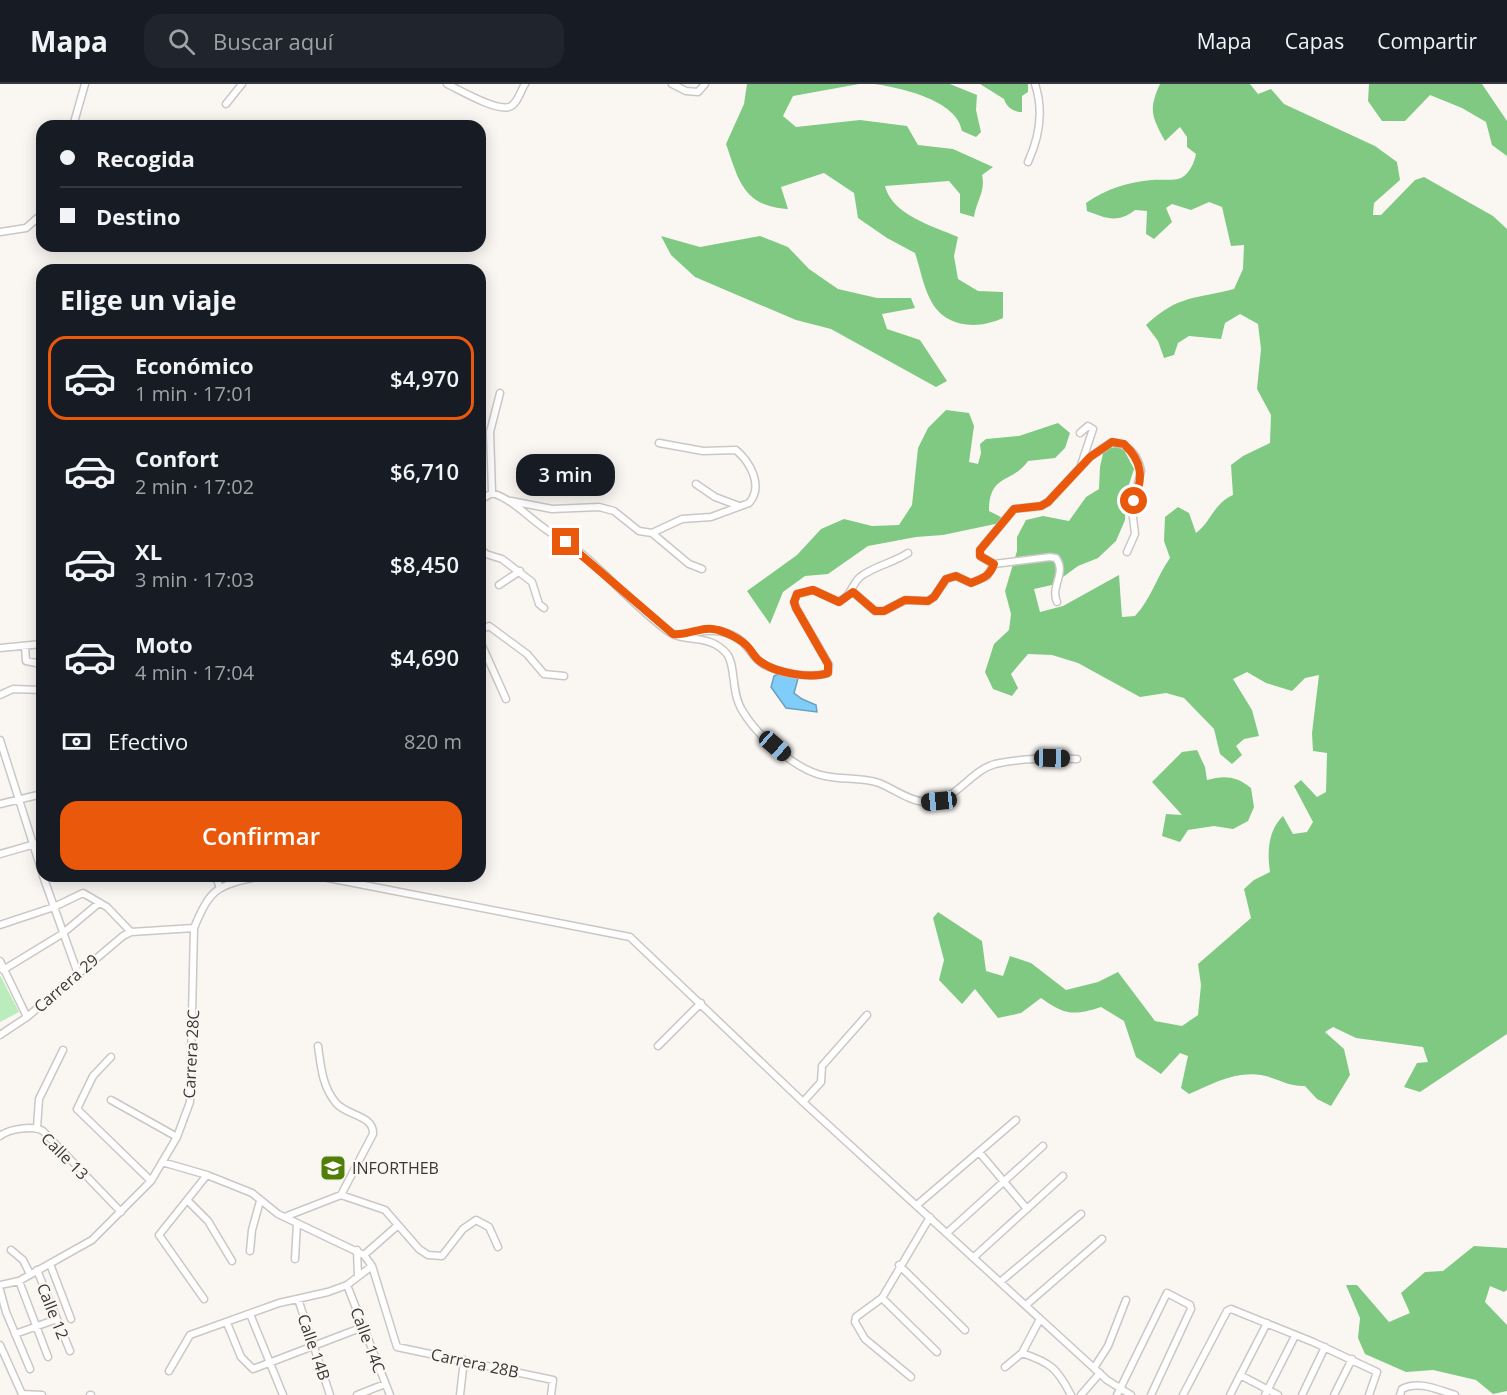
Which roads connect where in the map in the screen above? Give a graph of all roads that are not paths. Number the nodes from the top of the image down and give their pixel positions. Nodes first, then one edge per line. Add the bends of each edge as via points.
1 (85, 84) edge
2 (242, 84) edge
3 (447, 84) edge
4 (525, 84) edge
5 (672, 84) edge
6 (705, 84) edge
7 (1035, 84) edge
8 (226, 104) dead end
9 (75, 120) edge
10 (1028, 162) dead end
11 (36, 219) edge
12 (0, 232) edge
13 (500, 393) dead end
14 (1080, 434) dead end
15 (659, 443) dead end
16 (1080, 468) junction
17 (696, 484) dead end
18 (492, 493) junction
19 (486, 496) edge
20 (510, 501) junction
21 (739, 507) junction
22 (652, 533) junction
23 (1127, 552) dead end
24 (486, 554) edge
25 (908, 554) dead end
26 (994, 564) junction
27 (702, 568) dead end
28 (520, 571) junction
29 (499, 585) dead end
30 (853, 592) junction
31 (1057, 602) dead end
32 (544, 608) dead end
33 (486, 627) edge
34 (683, 636) junction
35 (36, 645) edge
36 (25, 646) junction
37 (0, 648) edge
38 (486, 654) edge
39 (36, 663) edge
40 (564, 676) dead end
41 (36, 690) edge
42 (0, 695) edge
43 (506, 699) dead end
44 (0, 740) edge
45 (1077, 759) dead end
46 (8, 765) junction
47 (0, 767) edge
48 (36, 795) edge
49 (18, 799) junction
50 (0, 804) edge
51 (36, 844) edge
52 (33, 845) junction
53 (0, 854) edge
54 (36, 854) edge
55 (46, 882) edge
56 (218, 882) edge
57 (235, 882) edge
58 (349, 882) edge
59 (219, 886) junction
60 (99, 903) junction
61 (54, 907) junction
62 (0, 925) edge
63 (194, 928) junction
64 (131, 932) junction
65 (62, 934) junction
66 (0, 961) edge
67 (3, 970) junction
68 (78, 974) junction
69 (701, 1003) junction
70 (867, 1015) dead end
71 (27, 1017) junction
72 (0, 1035) edge
73 (318, 1046) dead end
74 (658, 1046) dead end
75 (63, 1050) dead end
76 (111, 1057) dead end
77 (111, 1100) dead end
78 (803, 1102) junction
79 (1016, 1120) dead end
80 (37, 1128) junction
81 (1, 1133) edge
82 (177, 1137) junction
83 (1043, 1146) dead end
84 (979, 1152) junction
85 (162, 1162) junction
86 (207, 1175) junction
87 (1063, 1176) dead end
88 (151, 1181) junction
89 (1005, 1181) junction
90 (341, 1195) junction
91 (188, 1200) junction
92 (260, 1201) junction
93 (917, 1205) junction
94 (1027, 1209) junction
95 (121, 1212) junction
96 (1081, 1214) dead end
97 (287, 1216) junction
98 (930, 1217) junction
99 (297, 1223) junction
100 (397, 1226) junction
101 (947, 1233) junction
102 (1102, 1239) dead end
103 (498, 1246) dead end
104 (11, 1250) dead end
105 (357, 1250) junction
106 (250, 1251) dead end
107 (364, 1255) junction
108 (974, 1257) junction
109 (295, 1259) dead end
110 (232, 1261) dead end
111 (50, 1264) junction
112 (899, 1265) junction
113 (372, 1266) junction
114 (37, 1270) junction
115 (30, 1274) junction
116 (358, 1276) junction
117 (18, 1281) junction
118 (1000, 1282) junction
119 (346, 1285) junction
120 (0, 1287) edge
121 (882, 1298) junction
122 (204, 1299) dead end
123 (298, 1299) junction
124 (1126, 1300) dead end
125 (1026, 1305) junction
126 (250, 1314) junction
127 (71, 1319) dead end
128 (1041, 1319) junction
129 (57, 1320) junction
130 (227, 1323) junction
131 (1267, 1323) junction
132 (36, 1327) junction
133 (363, 1327) junction
134 (965, 1330) dead end
135 (15, 1334) junction
136 (1295, 1336) junction
137 (0, 1345) edge
138 (314, 1346) junction
139 (1325, 1347) junction
140 (70, 1351) dead end
141 (937, 1352) dead end
142 (1022, 1353) junction
143 (48, 1357) dead end
144 (1352, 1359) junction
145 (464, 1360) junction
146 (270, 1363) junction
147 (1005, 1367) dead end
148 (30, 1369) dead end
149 (1097, 1370) junction
150 (169, 1371) dead end
151 (1240, 1375) junction
152 (911, 1377) dead end
153 (385, 1384) junction
154 (1118, 1392) edge
155 (1266, 1392) edge
156 (42, 1395) edge
157 (283, 1395) edge
158 (330, 1395) edge
159 (357, 1395) edge
160 (390, 1395) edge
161 (460, 1395) edge
162 (551, 1395) edge
163 (1071, 1395) edge
164 (1081, 1395) edge
165 (1131, 1395) edge
166 (1151, 1395) edge
167 (1184, 1395) edge
168 (1230, 1395) edge
169 (1278, 1395) edge
170 (1302, 1395) edge
171 (1334, 1395) edge
172 (1369, 1395) edge
173 (1400, 1395) edge
174 (1455, 1395) edge

1 - 9 street
2 - 8 street
3 - 4 street via 497,106 509,107 515,104
5 - 6 street via 698,92
7 - 10 street via 1040,99 1039,135
11 - 12 street via 26,228
13 - 18 street via 490,432
14 - 16 street via 1088,426 1093,429
15 - 21 street via 703,451 736,450 748,462 756,491 749,503
16 - 23 street via 1112,442 1124,444 1136,456 1141,471 1132,509 1135,534
16 - 26 street via 1048,502 1010,513 980,550 980,556
17 - 21 street via 715,498
18 - 19 street
18 - 20 street
20 - 22 street via 552,509 599,507 614,511 639,531
20 - 34 street via 588,559 662,627
21 - 22 street via 711,517 682,519
22 - 27 street via 689,564
24 - 28 street
25 - 30 street via 865,574 858,579
26 - 30 street via 987,576 979,580 971,583 956,576 946,579 928,601 905,600 884,611 875,611
26 - 31 street via 1056,558 1061,568 1055,592
28 - 29 street
28 - 32 street via 532,582
30 - 34 street via 839,602 813,590 797,594 796,608 828,664 828,673 819,676 762,664 746,645 720,630 711,628
33 - 40 street via 513,643 544,674
34 - 45 street via 712,643 726,653 731,662 735,695 754,726 794,762 824,776 863,779 925,802 939,801 995,764
35 - 36 street
36 - 37 street
36 - 39 street via 26,661
38 - 43 street
41 - 42 street via 13,689
44 - 46 street
46 - 47 street
46 - 49 street
48 - 49 street
49 - 50 street
49 - 52 street
51 - 52 street
52 - 53 street
52 - 54 street
55 - 61 street
56 - 59 street
57 - 59 street
58 - 69 street via 630,937
59 - 63 street, Carrera 28C via 202,908
60 - 61 street via 83,893
60 - 64 street via 118,916
60 - 65 street
61 - 62 street
61 - 65 street
63 - 64 street
63 - 82 street, Carrera 28C via 190,1102
64 - 68 street, Carrera 29
65 - 67 street
65 - 68 street
66 - 67 street
67 - 71 street
68 - 71 street, Carrera 29
69 - 74 street
69 - 78 street
70 - 78 street via 822,1066 821,1083
71 - 72 street, Carrera 29
73 - 90 street via 325,1087 343,1109 367,1120 373,1129 367,1149
75 - 80 street via 39,1099
76 - 88 street via 93,1076 77,1109
77 - 82 street
78 - 93 street
79 - 84 street
80 - 81 street, Calle 13
80 - 95 street, Calle 13
82 - 85 street, Carrera 28C
83 - 89 street
84 - 89 street
84 - 93 street
85 - 86 street
85 - 88 street, Carrera 28C
86 - 91 street
86 - 92 street via 252,1193
87 - 94 street
88 - 95 street, Carrera 28C
89 - 94 street
89 - 101 street
90 - 97 street
90 - 100 street via 385,1210
91 - 110 street via 208,1221
91 - 122 street via 159,1235
92 - 97 street
92 - 106 street
93 - 98 street
94 - 108 street
95 - 111 street, Carrera 28C via 92,1240
96 - 118 street
97 - 99 street
98 - 101 street
98 - 112 street
99 - 105 street
99 - 109 street
100 - 103 street via 428,1255 442,1256 463,1228 476,1220 489,1227
100 - 107 street
101 - 108 street
102 - 125 street
104 - 115 street via 23,1260
105 - 107 street
105 - 116 street
107 - 113 street
108 - 118 street
111 - 114 street, Carrera 28C
111 - 127 street
112 - 121 street
112 - 134 street
113 - 116 street
113 - 145 street, Carrera 28B via 397,1347
114 - 115 street, Carrera 28C
114 - 129 street, Calle 12
115 - 117 street, Carrera 28C
116 - 119 street
117 - 120 street, Carrera 28C
117 - 132 street
118 - 125 street
119 - 123 street
119 - 133 street, Calle 14C
120 - 135 street
121 - 141 street
121 - 152 street via 856,1317 856,1327
123 - 126 street
123 - 138 street, Calle 14B
124 - 149 street
125 - 128 street
126 - 130 street
126 - 146 street
128 - 142 street
128 - 149 street
129 - 132 street
129 - 140 street, Calle 12
130 - 146 street via 241,1357 253,1369
130 - 150 street via 190,1335
131 - 136 street
131 - 151 street
131 - 167 street via 1238,1310 1227,1311
132 - 135 street
132 - 143 street
133 - 138 street
133 - 153 street, Calle 14C
135 - 148 street
136 - 139 street
136 - 155 street
137 - 156 street via 22,1394
138 - 146 street
138 - 158 street, Calle 14B
139 - 144 street
139 - 170 street
142 - 147 street
142 - 163 street via 1051,1364 1060,1372
144 - 171 street
144 - 172 street via 1377,1372
145 - 161 street
145 - 162 street, Carrera 28B via 553,1380
146 - 157 street
149 - 154 street
149 - 164 street
151 - 155 street
151 - 168 street
153 - 159 street
153 - 160 street, Calle 14C
154 - 165 street
154 - 166 street via 1167,1293 1191,1308
155 - 169 street
173 - 174 street via 1406,1387 1423,1385

